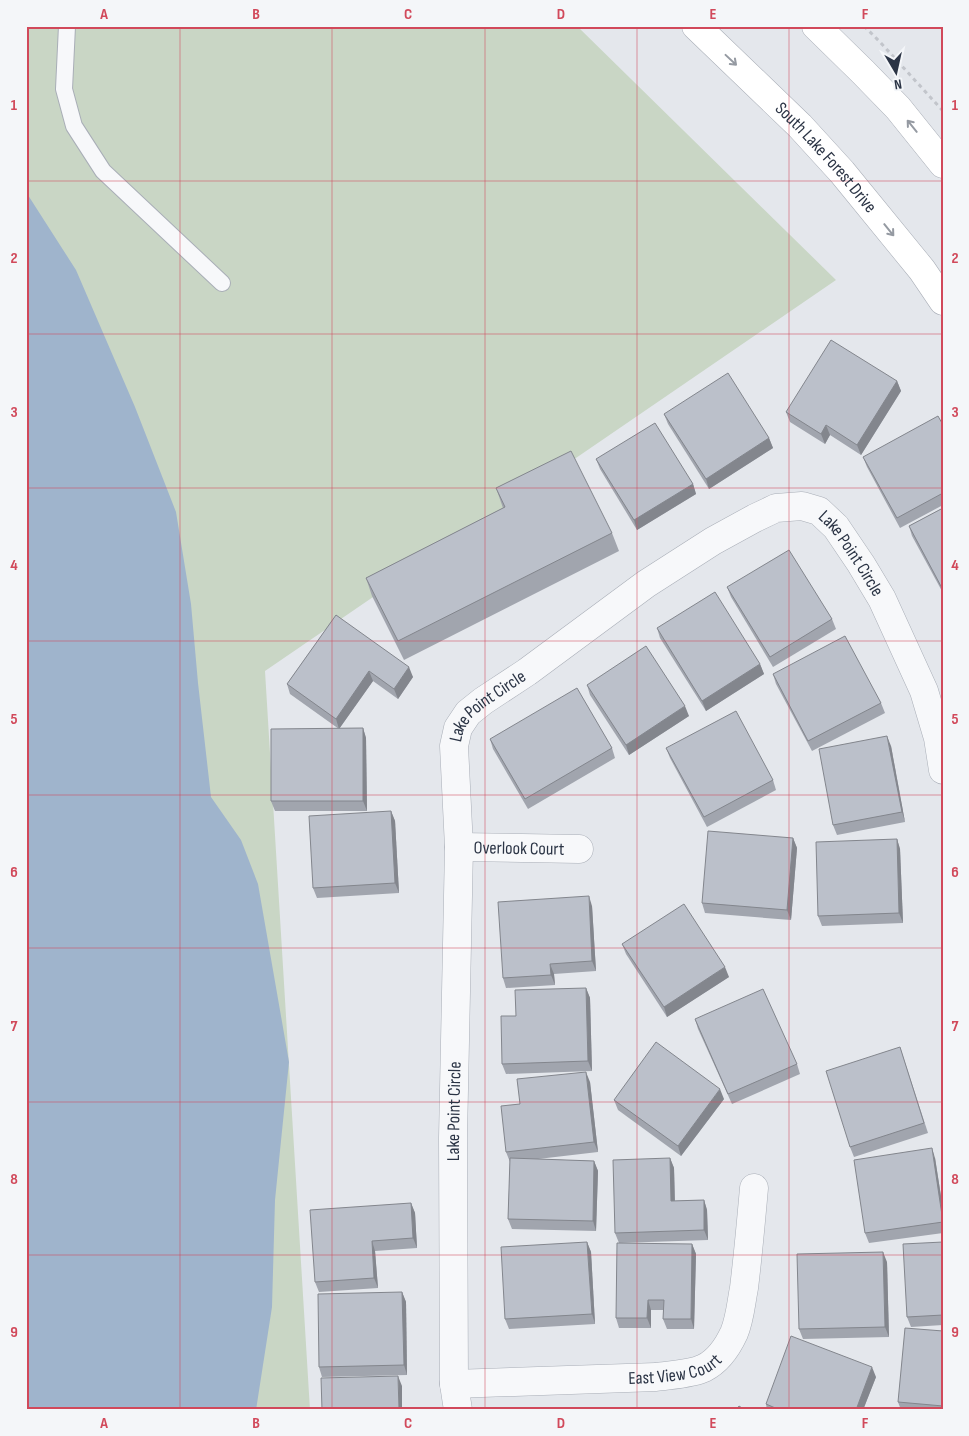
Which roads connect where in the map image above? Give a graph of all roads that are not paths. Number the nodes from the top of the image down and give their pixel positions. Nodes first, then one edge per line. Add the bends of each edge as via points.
1 (67, 26) edge
2 (696, 26) edge
3 (816, 26) edge
4 (943, 164) edge
5 (222, 283) dead end
6 (943, 301) edge
7 (943, 770) edge
8 (459, 847) junction
9 (579, 849) dead end
10 (754, 1188) dead end
11 (456, 1397) edge

1 - 5 lane via 64,89 74,126 103,171
2 -> 6 main road, South Lake Forest Drive via 800,126 842,172 922,270
4 -> 3 main road via 898,108
7 - 8 street, Lake Point Circle via 938,738 924,690 882,599 861,564 836,527 819,512 802,506 776,508 714,541 646,584 468,712 458,728 454,746
8 - 9 street, Overlook Court
8 - 11 street, Lake Point Circle via 453,1138
10 - 11 street, East View Court via 741,1306 726,1347 704,1368 656,1377

